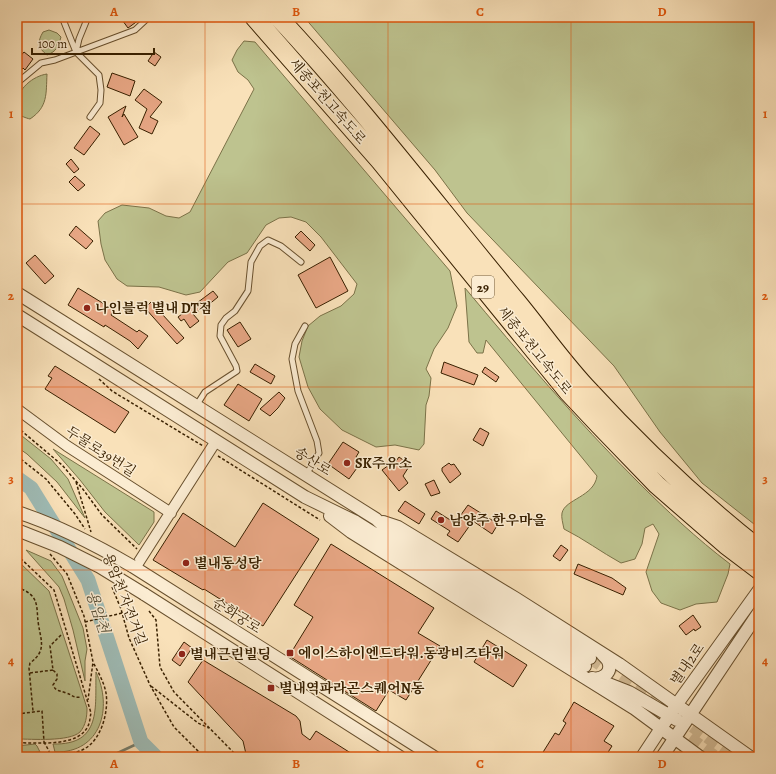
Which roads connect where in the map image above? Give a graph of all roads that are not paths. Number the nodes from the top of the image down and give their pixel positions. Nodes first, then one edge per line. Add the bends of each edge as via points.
1 (62, 17) edge
2 (88, 17) edge
3 (149, 17) edge
4 (254, 17) edge
5 (278, 17) edge
6 (76, 52) junction
7 (17, 83) edge
8 (90, 117) dead end
9 (301, 262) dead end
10 (17, 292) edge
11 (17, 315) edge
12 (305, 326) dead end
13 (196, 406) junction
14 (17, 409) edge
15 (216, 441) junction
16 (306, 475) junction
17 (17, 512) edge
18 (171, 513) junction
19 (376, 519) junction
20 (17, 530) edge
21 (731, 538) junction
22 (759, 549) edge
23 (133, 567) junction
24 (759, 570) edge
25 (759, 590) edge
26 (759, 612) edge
27 (601, 653) junction
28 (588, 670) junction
29 (677, 704) junction
30 (690, 714) junction
31 (670, 716) junction
32 (684, 724) junction
33 (661, 728) junction
34 (675, 738) junction
35 (400, 757) edge
36 (434, 757) edge
37 (642, 757) edge
38 (662, 757) edge
39 (700, 757) edge
40 (750, 757) edge

1 - 6 lane
2 - 6 lane
3 - 6 lane via 135,30
4 - 21 highway, 세종포천고속도로 / 29 via 380,161 568,392 657,485
5 - 21 highway, 세종포천고속도로 / 29 via 358,106 585,386
6 - 7 lane via 41,64
6 - 8 lane via 99,75 100,103
9 - 13 lane via 281,246 268,240 260,246 251,262 248,291 235,311 221,325 220,336 237,371 205,392
10 - 13 street, 송산로
11 - 15 street
12 - 16 lane via 295,344 292,359 298,392 317,441 319,453
13 - 16 street, 송산로
14 - 18 street, 두물로39번길 via 68,446
15 - 18 street
15 - 28 street via 305,497 351,532
16 - 19 street, 송산로
17 - 23 street, 순화궁로, bridge via 71,533
18 - 23 street
19 - 27 street via 398,527
19 - 28 street, 송산로 via 393,534
20 - 35 street, bridge via 100,567
21 - 22 highway, 세종포천고속도로 / 29
21 - 24 highway, 세종포천고속도로 / 29
23 - 36 street, 순화궁로
25 - 29 street, 별내2로
26 - 30 street
27 - 28 street via 609,662 607,674 601,678
27 - 29 street
28 - 31 street
28 - 33 street
29 - 30 street
29 - 31 street, 별내2로
30 - 32 street
30 - 40 street
31 - 32 street
31 - 33 street, 별내2로
32 - 34 street
33 - 34 street
33 - 37 street, 별내2로
34 - 38 street
34 - 39 street

